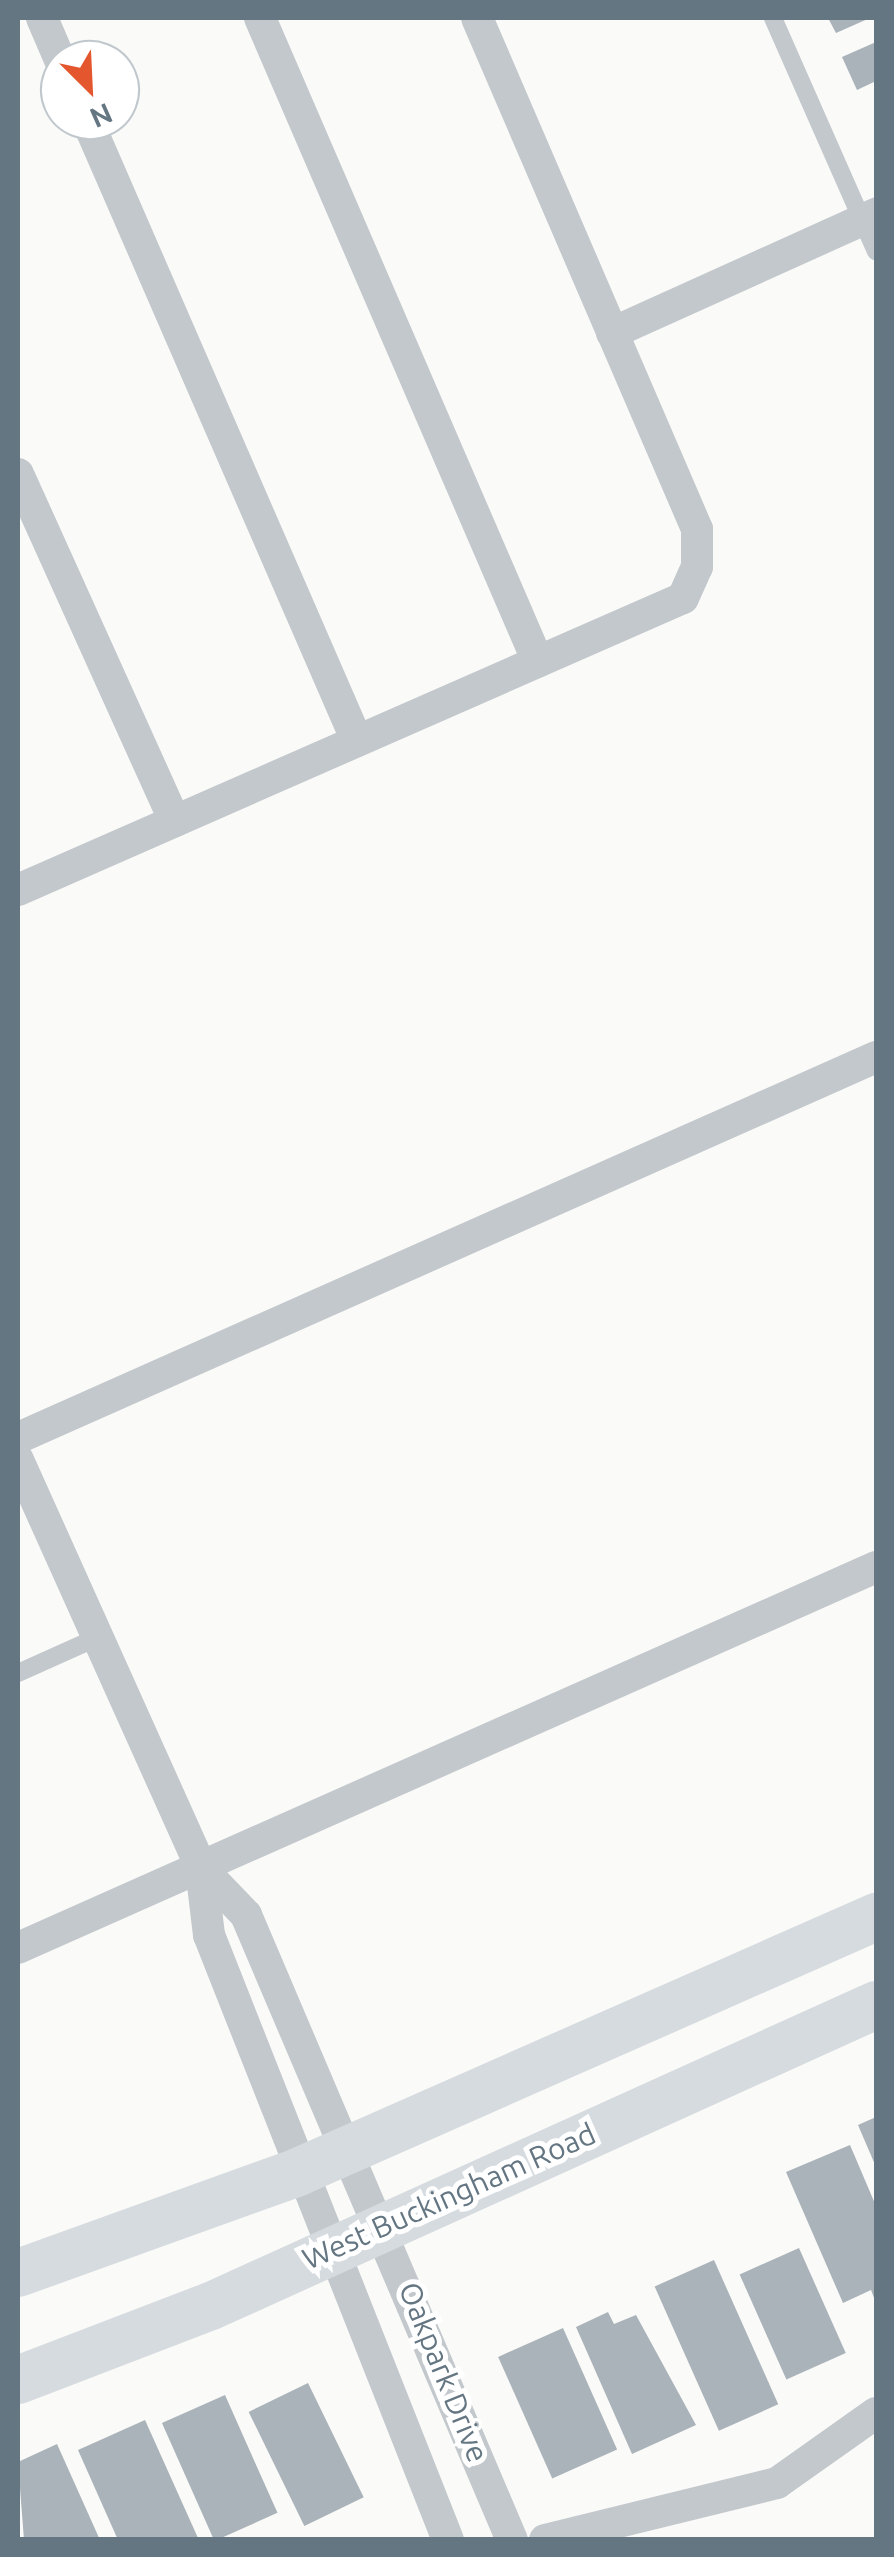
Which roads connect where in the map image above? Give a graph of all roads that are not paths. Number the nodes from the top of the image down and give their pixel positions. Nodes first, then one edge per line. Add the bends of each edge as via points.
1 (260, 18) edge
2 (477, 18) edge
3 (773, 18) edge
4 (95, 140) edge
5 (870, 216) edge
6 (876, 251) edge
7 (612, 332) junction
8 (18, 474) edge
9 (538, 662) junction
10 (357, 741) junction
11 (174, 822) junction
12 (18, 890) edge
13 (876, 1057) edge
14 (18, 1438) edge
15 (18, 1460) edge
16 (876, 1567) edge
17 (98, 1638) junction
18 (18, 1673) edge
19 (201, 1868) junction
20 (876, 1917) edge
21 (18, 1948) edge
22 (876, 2005) edge
23 (352, 2148) junction
24 (298, 2172) junction
25 (384, 2224) junction
26 (332, 2247) junction
27 (18, 2273) edge
28 (18, 2380) edge
29 (876, 2413) edge
30 (448, 2540) edge
31 (512, 2540) edge
32 (545, 2540) edge

1 - 9 street
2 - 7 street
3 - 5 lane
4 - 10 street
5 - 6 lane
5 - 7 street
7 - 9 street via 697,528 697,567 683,598
8 - 11 street
9 - 10 street
10 - 11 street
11 - 12 street
13 - 14 street
15 - 17 street
16 - 19 street
17 - 18 lane
17 - 19 street
19 - 21 street
19 - 23 street, Oakpark Drive via 246,1915
19 - 24 street, Oakpark Drive via 198,1904
20 - 23 main road
22 - 25 main road, West Buckingham Road
23 - 24 main road
23 - 25 street, Oakpark Drive
24 - 26 street, Oakpark Drive
24 - 27 main road
25 - 26 main road, West Buckingham Road
25 - 31 street, Oakpark Drive
26 - 28 main road, West Buckingham Road via 211,2306
26 - 30 street, Oakpark Drive
29 - 32 street via 777,2483

